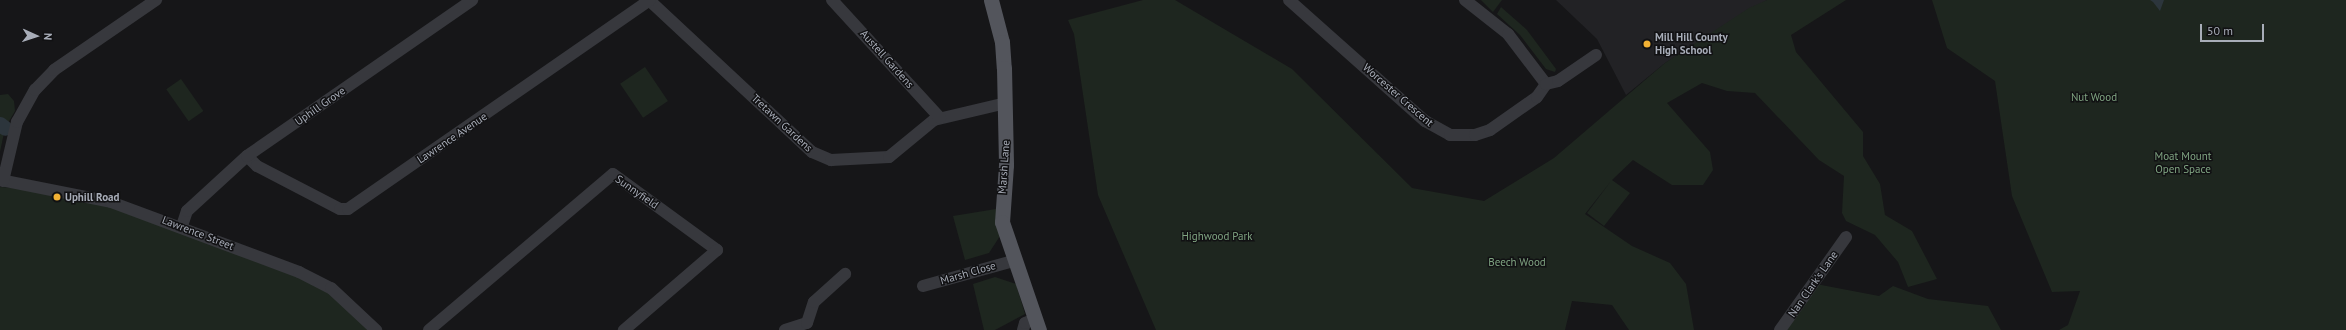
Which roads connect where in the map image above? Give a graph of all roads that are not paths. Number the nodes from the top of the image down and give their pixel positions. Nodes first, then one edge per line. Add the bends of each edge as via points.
1 (156, 0) edge
2 (472, 0) edge
3 (649, 0) edge
4 (832, 0) edge
5 (991, 0) edge
6 (1289, 0) edge
7 (1465, 0) edge
8 (143, 4) edge
9 (1596, 55) dead end
10 (1546, 84) junction
11 (1006, 104) junction
12 (940, 118) junction
13 (247, 156) junction
14 (1, 180) edge
15 (182, 226) junction
16 (1846, 237) dead end
17 (1013, 261) junction
18 (845, 274) dead end
19 (924, 286) dead end
20 (1037, 324) edge
21 (809, 326) edge
22 (376, 330) edge
23 (429, 330) edge
24 (624, 330) edge
25 (785, 330) edge
26 (1023, 330) edge
27 (1780, 330) edge

1 - 8 street
2 - 13 street, Uphill Grove
3 - 12 street, Tretawn Gardens via 820,157 852,162 889,157
3 - 13 street, Lawrence Avenue via 348,209 340,209 257,166
4 - 12 street, Austell Gardens
5 - 11 main road, Marsh Lane via 1002,42
6 - 10 street, Worcester Crescent via 1425,121 1450,135 1475,135 1490,130 1537,97
7 - 10 street via 1508,34
8 - 14 street via 54,70 35,90 18,122
9 - 10 street via 1558,81
11 - 12 street, Tretawn Gardens
11 - 17 main road, Marsh Lane via 1006,165 1001,206
13 - 15 street, Uphill Grove via 187,211
14 - 15 street, Lawrence Street via 111,202
15 - 22 street, Lawrence Street via 299,272 331,288
16 - 27 street, Nan Clark's Lane
17 - 19 street, Marsh Close
17 - 20 main road, Marsh Lane
18 - 21 street via 814,302
20 - 26 street via 1025,323
21 - 25 street
23 - 24 street, Sunnyfield via 614,174 717,250

